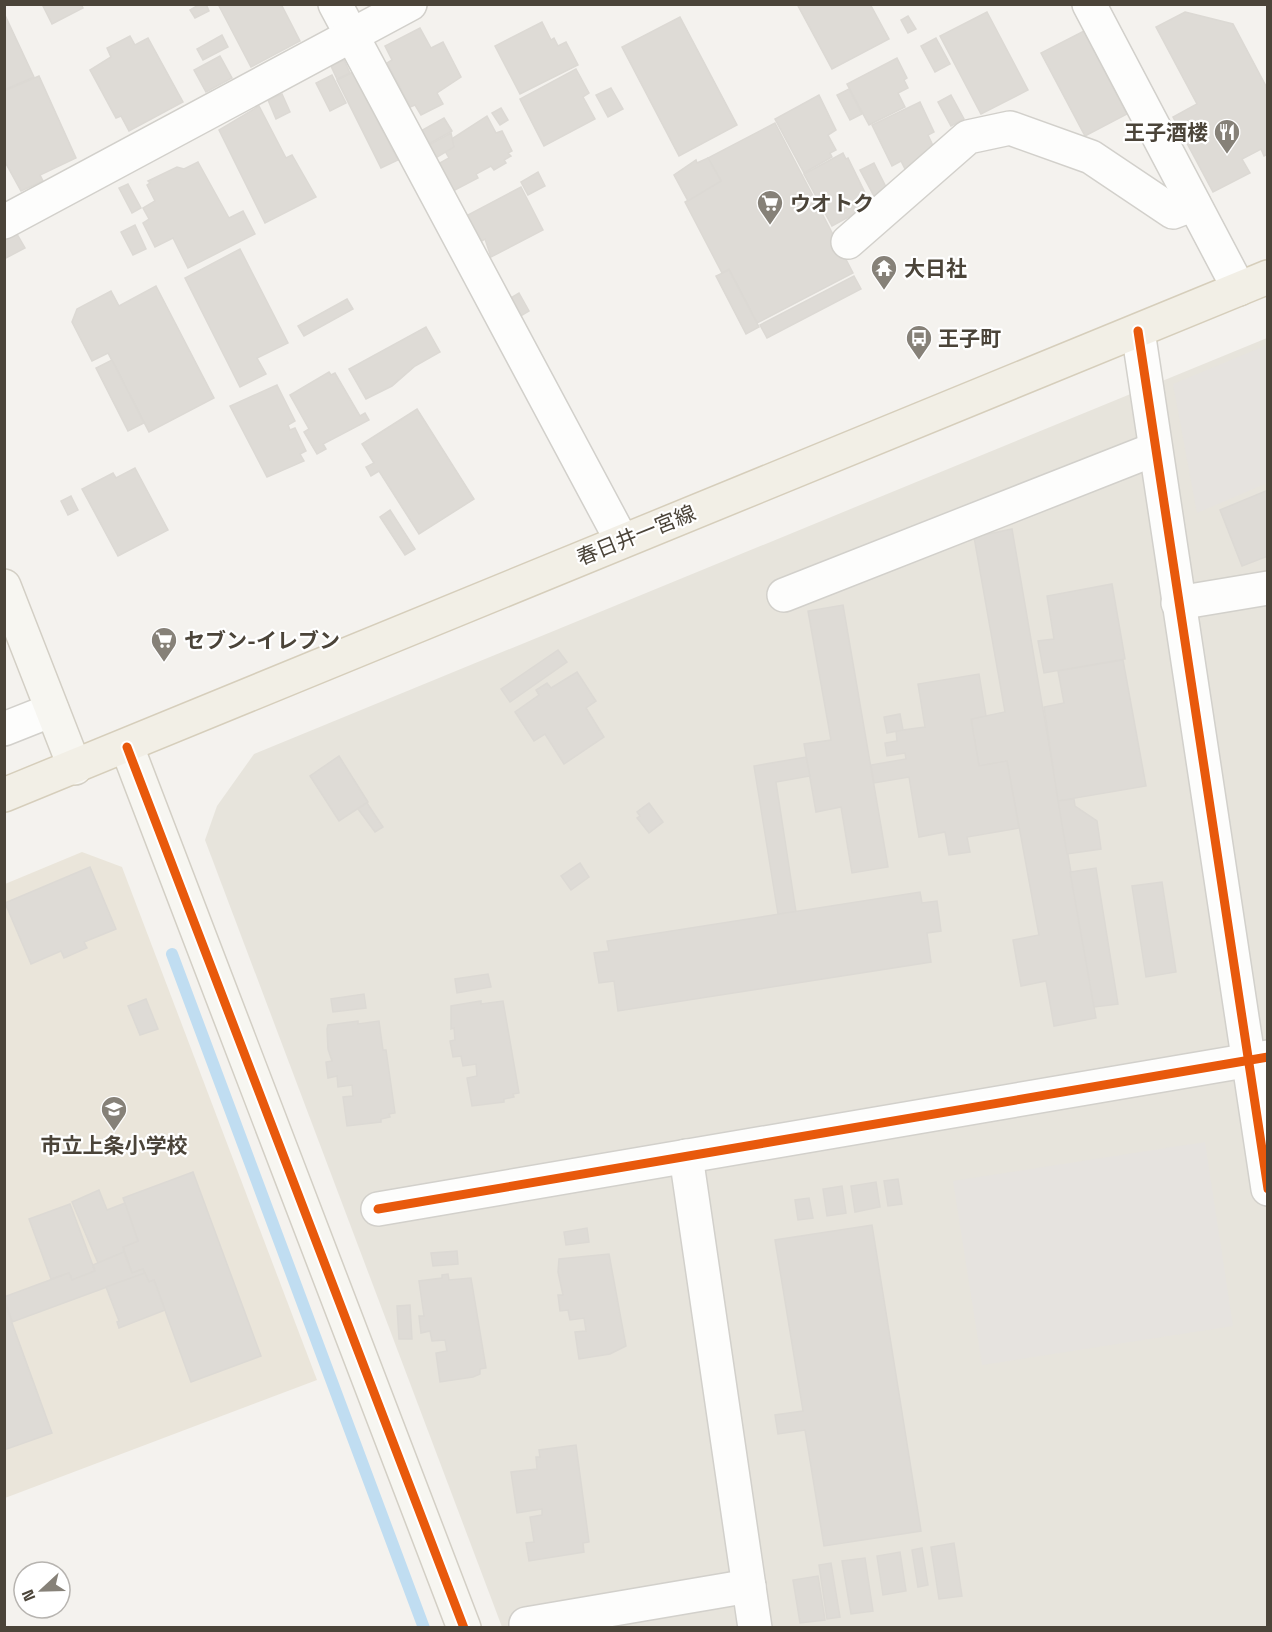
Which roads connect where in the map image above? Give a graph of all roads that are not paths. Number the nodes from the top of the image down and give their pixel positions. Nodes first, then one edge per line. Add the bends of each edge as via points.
1 (335, 4) edge
2 (410, 4) edge
3 (1089, 4) edge
4 (351, 36) junction
5 (1194, 204) junction
6 (4, 222) edge
7 (848, 242) dead end
8 (1253, 283) edge
9 (1138, 331) junction
10 (1155, 449) junction
11 (622, 541) junction
12 (4, 586) edge
13 (1268, 588) edge
14 (784, 596) dead end
15 (1178, 603) junction
16 (52, 710) junction
17 (4, 729) edge
18 (127, 747) junction
19 (75, 768) junction
20 (4, 795) edge
21 (1257, 1058) edge
22 (686, 1156) junction
23 (1268, 1189) edge
24 (378, 1209) dead end
25 (749, 1586) junction
26 (526, 1624) dead end
27 (464, 1628) edge
28 (755, 1628) edge

1 - 4 street
2 - 4 street
3 - 5 street
4 - 6 street
4 - 11 street
5 - 7 street via 1173,212 1091,157 1010,128 968,137
5 - 8 street
8 - 9 main road, 春日井一宮線
9 - 10 street
9 - 11 main road, 春日井一宮線
10 - 14 street
10 - 15 street
11 - 18 main road, 春日井一宮線
12 - 16 street
13 - 15 street
15 - 21 street
16 - 17 street
16 - 19 street
18 - 19 main road, 春日井一宮線
18 - 27 street
19 - 20 main road, 春日井一宮線
21 - 22 street
21 - 23 street
22 - 24 street
22 - 25 street
25 - 26 street
25 - 28 street

